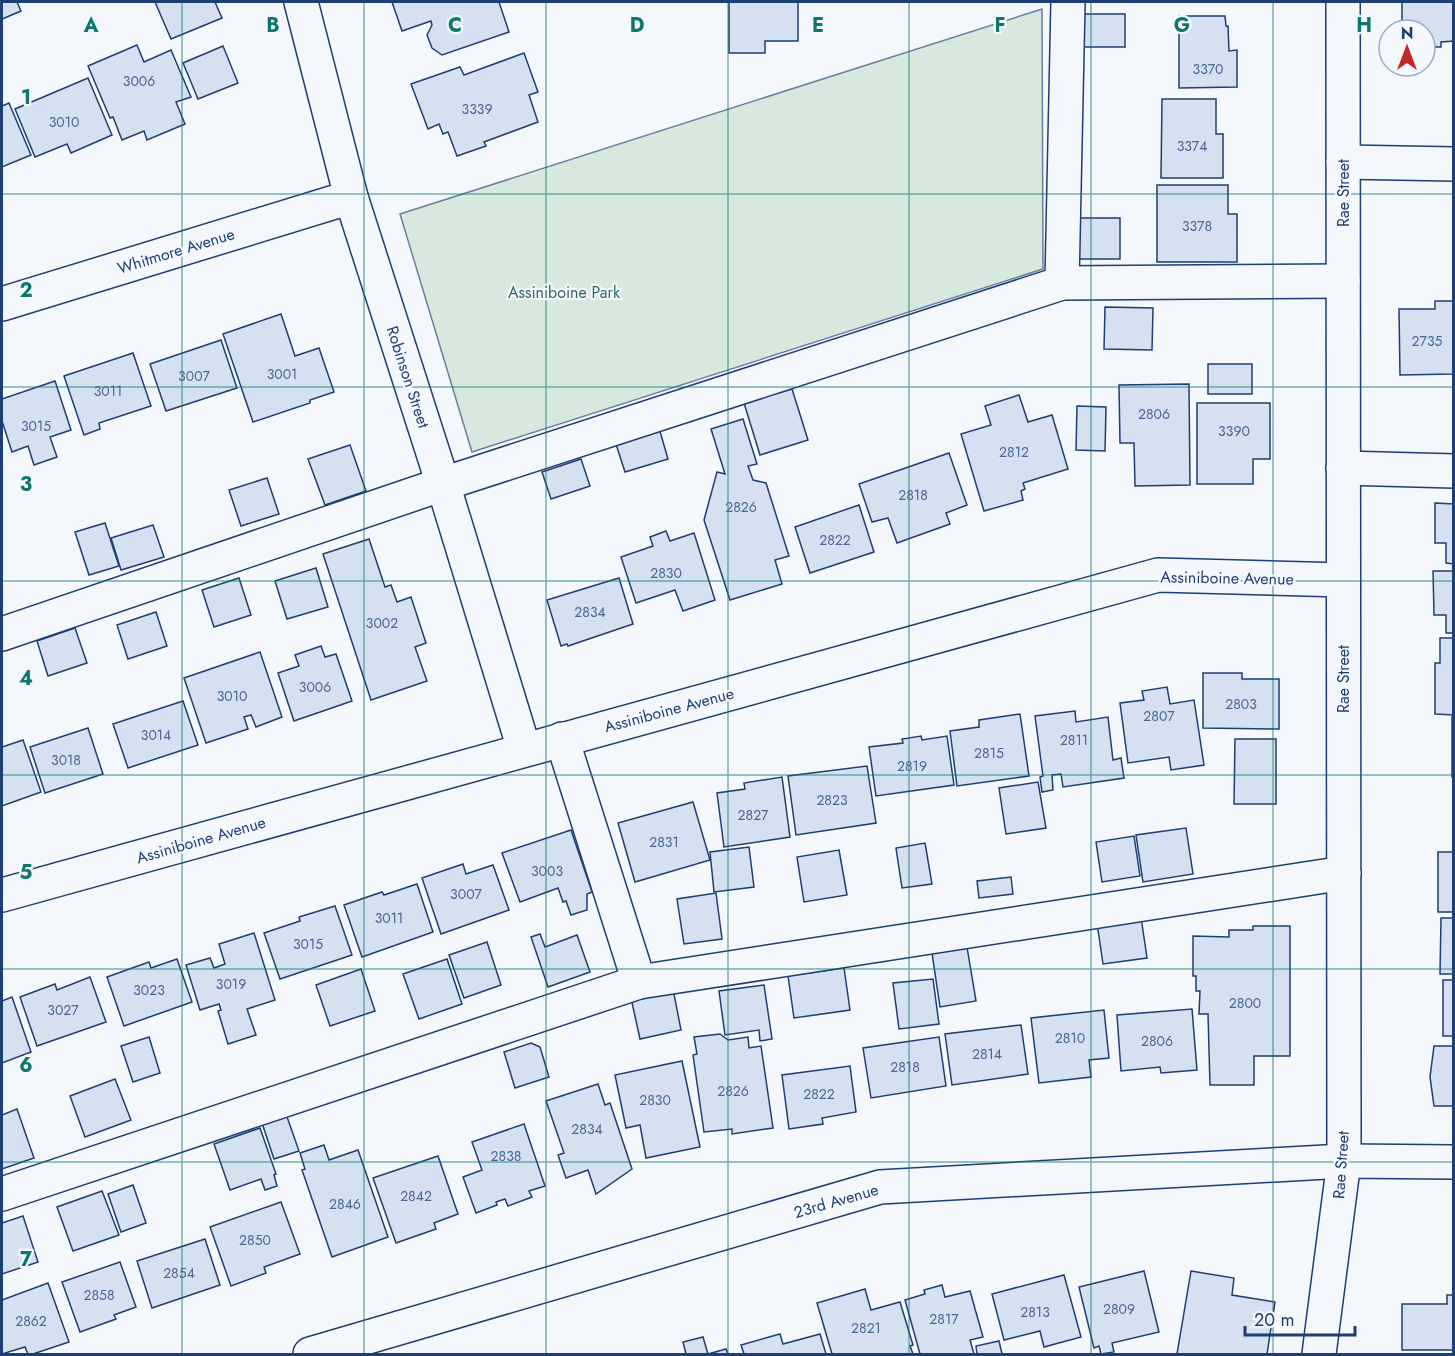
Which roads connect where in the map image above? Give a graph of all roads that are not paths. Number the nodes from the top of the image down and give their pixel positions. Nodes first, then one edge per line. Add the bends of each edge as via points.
1 (301, 2) edge
2 (1068, 2) edge
3 (1343, 2) edge
4 (1343, 162) junction
5 (1454, 165) edge
6 (351, 197) junction
7 (1343, 281) junction
8 (1062, 283) junction
9 (2, 304) edge
10 (1343, 468) junction
11 (1454, 471) edge
12 (443, 484) junction
13 (1343, 580) junction
14 (2, 634) edge
15 (562, 739) junction
16 (524, 749) junction
17 (1344, 873) junction
18 (2, 895) edge
19 (639, 982) junction
20 (1344, 1161) junction
21 (1454, 1162) edge
22 (2, 1194) edge
23 (310, 1354) edge
24 (1319, 1354) edge

1 - 6 street, Robinson Street
2 - 8 street
3 - 4 street, Rae Street
4 - 5 street
4 - 7 street, Rae Street
6 - 9 street, Whitmore Avenue
6 - 12 street, Robinson Street
7 - 8 street
7 - 10 street, Rae Street
8 - 12 street
10 - 11 street
10 - 13 street, Rae Street
12 - 14 street
12 - 16 street, Robinson Street
13 - 15 street, Assiniboine Avenue via 1158,575
13 - 17 street, Rae Street
15 - 16 street, Assiniboine Avenue
15 - 19 street
16 - 18 street, Assiniboine Avenue
17 - 19 street
17 - 20 street, Rae Street
19 - 22 street
20 - 21 street, 23rd Avenue
20 - 23 street, 23rd Avenue via 880,1187
20 - 24 street, Rae Street

